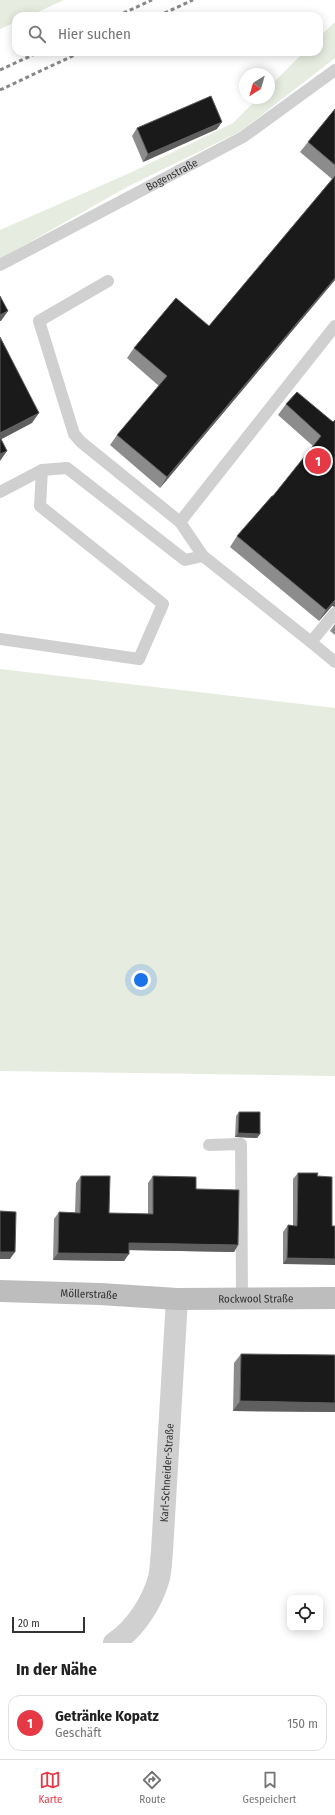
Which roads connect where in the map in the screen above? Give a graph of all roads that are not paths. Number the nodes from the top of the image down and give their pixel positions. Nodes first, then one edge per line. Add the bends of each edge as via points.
1 (335, 70) edge
2 (0, 264) edge
3 (108, 281) dead end
4 (335, 326) edge
5 (42, 470) junction
6 (0, 492) edge
7 (180, 522) junction
8 (203, 556) junction
9 (335, 613) edge
10 (0, 639) edge
11 (311, 642) junction
12 (335, 662) edge
13 (209, 1145) dead end
14 (0, 1291) edge
15 (242, 1298) junction
16 (335, 1298) edge
17 (177, 1299) junction
18 (123, 1641) edge

1 - 2 lane, Bogenstraße via 243,137
3 - 7 lane via 40,321 74,434
4 - 7 lane
5 - 6 lane
5 - 8 lane via 67,468 185,560
5 - 10 lane via 40,506 163,604 140,659
7 - 8 lane
8 - 11 lane
9 - 11 lane
11 - 12 lane
13 - 15 lane via 242,1144
14 - 17 street, Möllerstraße
15 - 16 street, Rockwool Straße
15 - 17 street, Rockwool Straße
17 - 18 street, Karl-Schneider-Straße via 159,1577 154,1592

